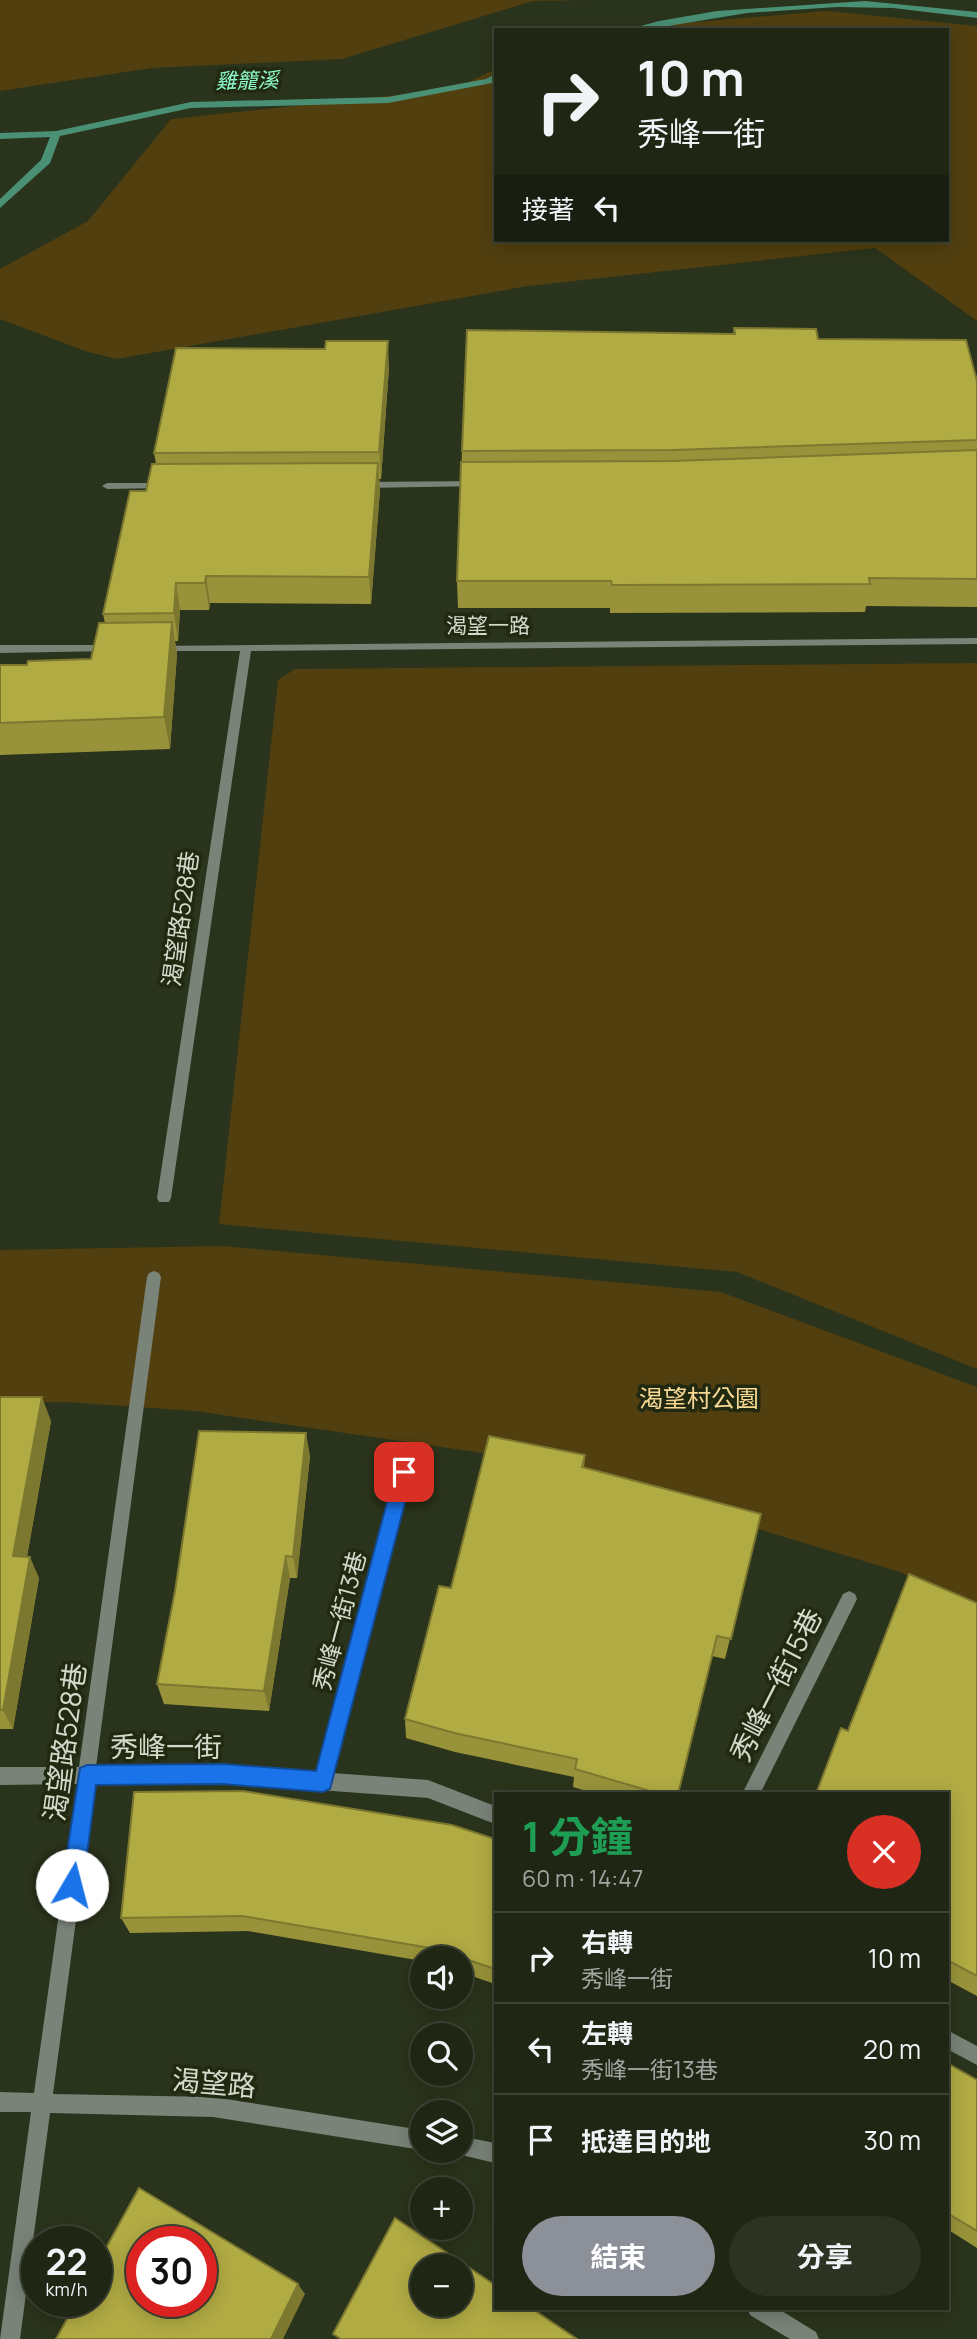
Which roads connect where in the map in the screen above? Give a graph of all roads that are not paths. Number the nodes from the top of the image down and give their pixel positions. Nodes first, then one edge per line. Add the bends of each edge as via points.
1 (492, 484) edge
2 (355, 485) edge
3 (107, 486) dead end
4 (175, 486) edge
5 (977, 641) edge
6 (246, 647) junction
7 (123, 648) edge
8 (150, 648) edge
9 (0, 649) edge
10 (164, 1198) dead end
11 (155, 1277) dead end
12 (404, 1472) dead end
13 (849, 1599) dead end
14 (87, 1775) junction
15 (0, 1776) edge
16 (323, 1782) junction
17 (752, 1792) edge
18 (494, 1815) edge
19 (949, 2040) edge
20 (977, 2056) edge
21 (0, 2102) edge
22 (43, 2104) junction
23 (410, 2138) edge
24 (473, 2149) edge
25 (494, 2153) edge
26 (760, 2310) edge
27 (10, 2339) edge
28 (809, 2339) edge

1 - 2 street
3 - 4 street
5 - 6 street, 渴望一路
6 - 8 street, 渴望一路
6 - 10 street, 渴望路528巷
7 - 9 street
11 - 14 street, 渴望路528巷
12 - 16 street, 秀峰一街13巷
13 - 17 street, 秀峰一街15巷
14 - 15 street, 秀峰一街
14 - 16 street, 秀峰一街 via 223,1774
14 - 22 street, 渴望路528巷
16 - 18 street, 秀峰一街 via 428,1789
19 - 20 street
21 - 22 street, 渴望路
22 - 23 street, 渴望路 via 213,2107
22 - 27 street, 渴望路528巷
24 - 25 street
26 - 28 street

